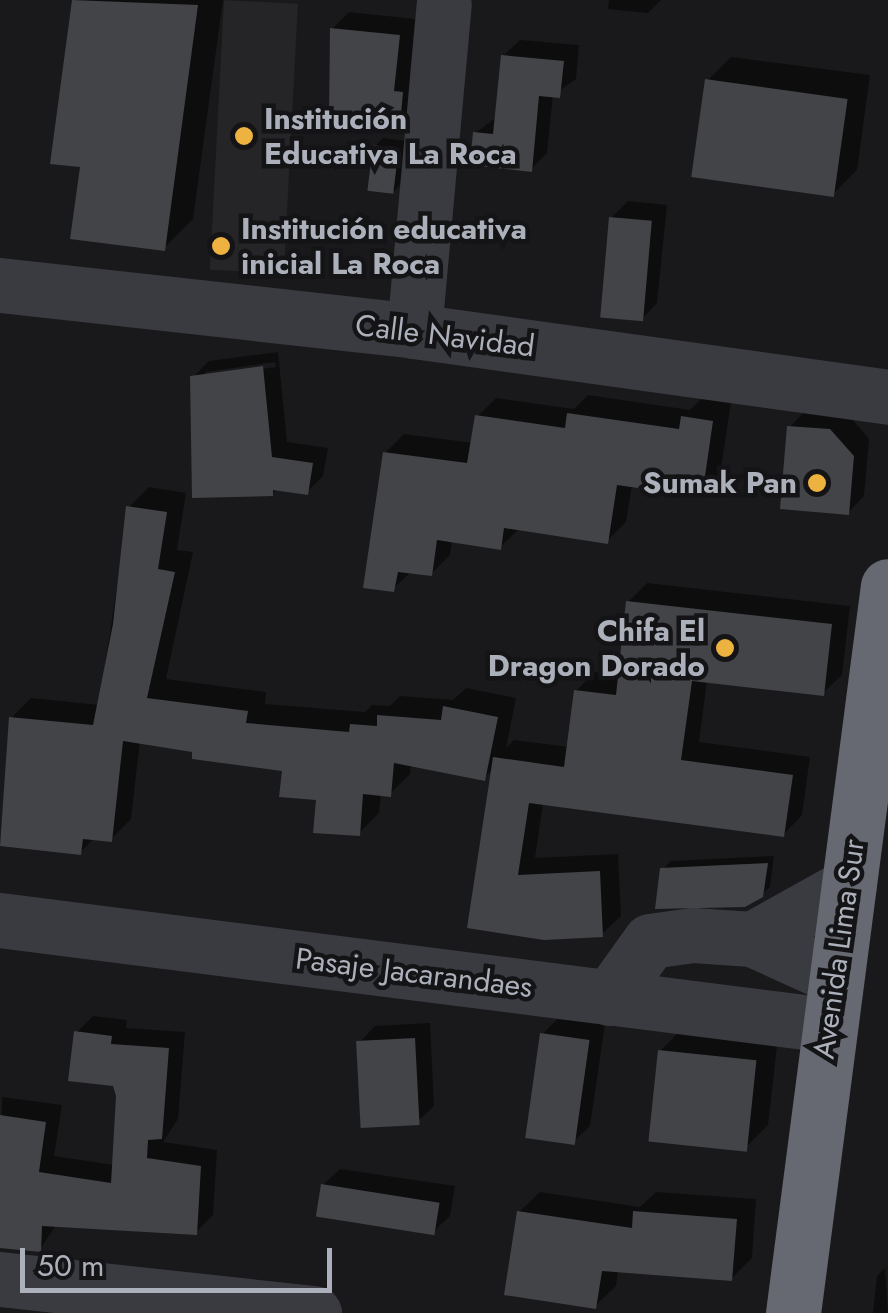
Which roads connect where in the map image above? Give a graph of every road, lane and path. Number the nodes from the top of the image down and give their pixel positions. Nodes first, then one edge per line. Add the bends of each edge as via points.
1 (444, 4) dead end
2 (0, 285) edge
3 (414, 331) junction
4 (888, 396) edge
5 (888, 586) edge
6 (849, 885) junction
7 (0, 920) edge
8 (752, 939) junction
9 (609, 998) junction
10 (832, 1001) junction
11 (0, 1279) edge
12 (314, 1313) edge
13 (792, 1313) edge

1 - 3 street
2 - 3 street, Calle Navidad
3 - 4 street, Calle Navidad
5 - 6 highway, Avenida Lima Sur
6 - 8 street
6 - 10 highway, Avenida Lima Sur
7 - 9 street, Pasaje Jacarandaes
8 - 9 street via 650,941
8 - 10 street
9 - 10 street, Pasaje Jacarandaes
10 - 13 highway, Avenida Lima Sur
11 - 12 street

